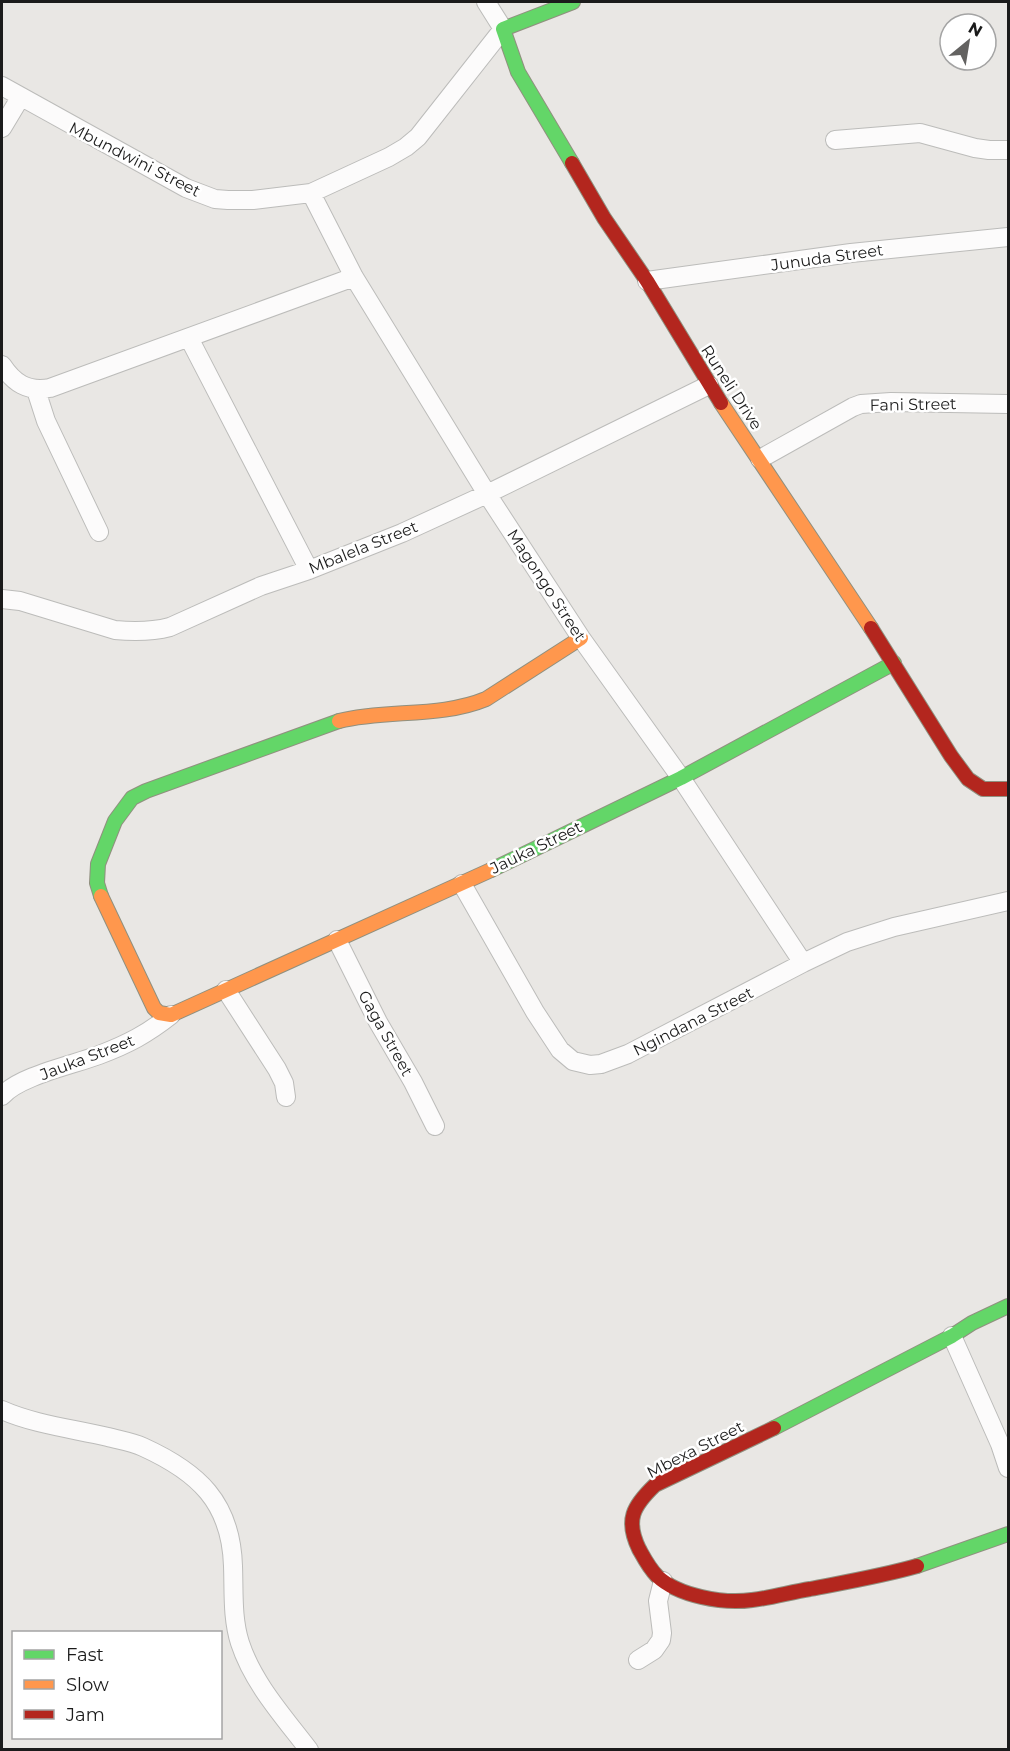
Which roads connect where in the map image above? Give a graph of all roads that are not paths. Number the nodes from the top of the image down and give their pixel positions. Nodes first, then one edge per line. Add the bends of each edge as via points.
1 (486, 2) edge
2 (573, 2) edge
3 (503, 29) junction
4 (2, 86) edge
5 (20, 98) junction
6 (2, 128) edge
7 (835, 140) dead end
8 (1008, 150) edge
9 (311, 193) junction
10 (1008, 237) edge
11 (354, 277) junction
12 (646, 282) junction
13 (189, 338) junction
14 (2, 365) edge
15 (710, 385) junction
16 (36, 390) junction
17 (1008, 404) edge
18 (760, 459) junction
19 (487, 494) junction
20 (99, 532) dead end
21 (309, 570) junction
22 (2, 599) edge
23 (581, 638) junction
24 (894, 663) junction
25 (681, 778) junction
26 (1008, 789) edge
27 (462, 884) junction
28 (1008, 901) edge
29 (337, 940) junction
30 (803, 963) junction
31 (226, 990) junction
32 (171, 1015) junction
33 (2, 1096) edge
34 (286, 1097) dead end
35 (435, 1126) dead end
36 (1008, 1306) edge
37 (952, 1336) junction
38 (2, 1410) edge
39 (1004, 1443) edge
40 (1008, 1468) edge
41 (1008, 1534) edge
42 (663, 1581) junction
43 (638, 1660) dead end
44 (309, 1749) edge

1 - 3 street
2 - 3 street
3 - 9 street, Mbundwini Street via 418,137 389,157
3 - 12 street, Runeli Drive via 514,63 532,97
4 - 5 street, Mbundwini Street
5 - 6 street
5 - 9 street, Mbundwini Street via 186,188 215,199 253,200
7 - 8 street via 920,133 975,148
9 - 11 street, Magongo Street
10 - 12 street, Junuda Street via 851,253
11 - 13 street
11 - 19 street, Magongo Street
12 - 15 street, Runeli Drive
13 - 16 street
13 - 21 street
14 - 16 street via 17,382
15 - 18 street, Runeli Drive
15 - 19 street, Mbalela Street
16 - 20 street via 46,421
17 - 18 street, Fani Street via 861,404
18 - 24 street, Runeli Drive
19 - 21 street, Mbalela Street
19 - 23 street, Magongo Street
21 - 22 street, Mbalela Street via 154,631 115,630
23 - 25 street, Magongo Street
23 - 32 street via 469,706 341,720 132,798 116,821 102,854 97,883 154,1008
24 - 25 street, Jauka Street
24 - 26 street, Runeli Drive via 968,779 983,789
25 - 27 street, Jauka Street
25 - 30 street, Magongo Street
27 - 29 street, Jauka Street
27 - 30 street, Ngindana Street via 560,1050 581,1064 601,1064 628,1054
28 - 30 street, Ngindana Street via 885,929
29 - 31 street, Jauka Street
29 - 35 street, Gaga Street
31 - 32 street, Jauka Street
31 - 34 street via 277,1069
32 - 33 street, Jauka Street via 133,1041 21,1082
36 - 37 street, Mbexa Street
37 - 39 street
37 - 42 street, Mbexa Street via 655,1485 642,1497 631,1520 637,1544 654,1574
38 - 44 street via 142,1447 200,1482 226,1522 232,1555 234,1621 248,1662
39 - 40 street
41 - 42 street, Mbexa Street via 886,1575 739,1601 712,1600
42 - 43 street via 658,1601 661,1640

